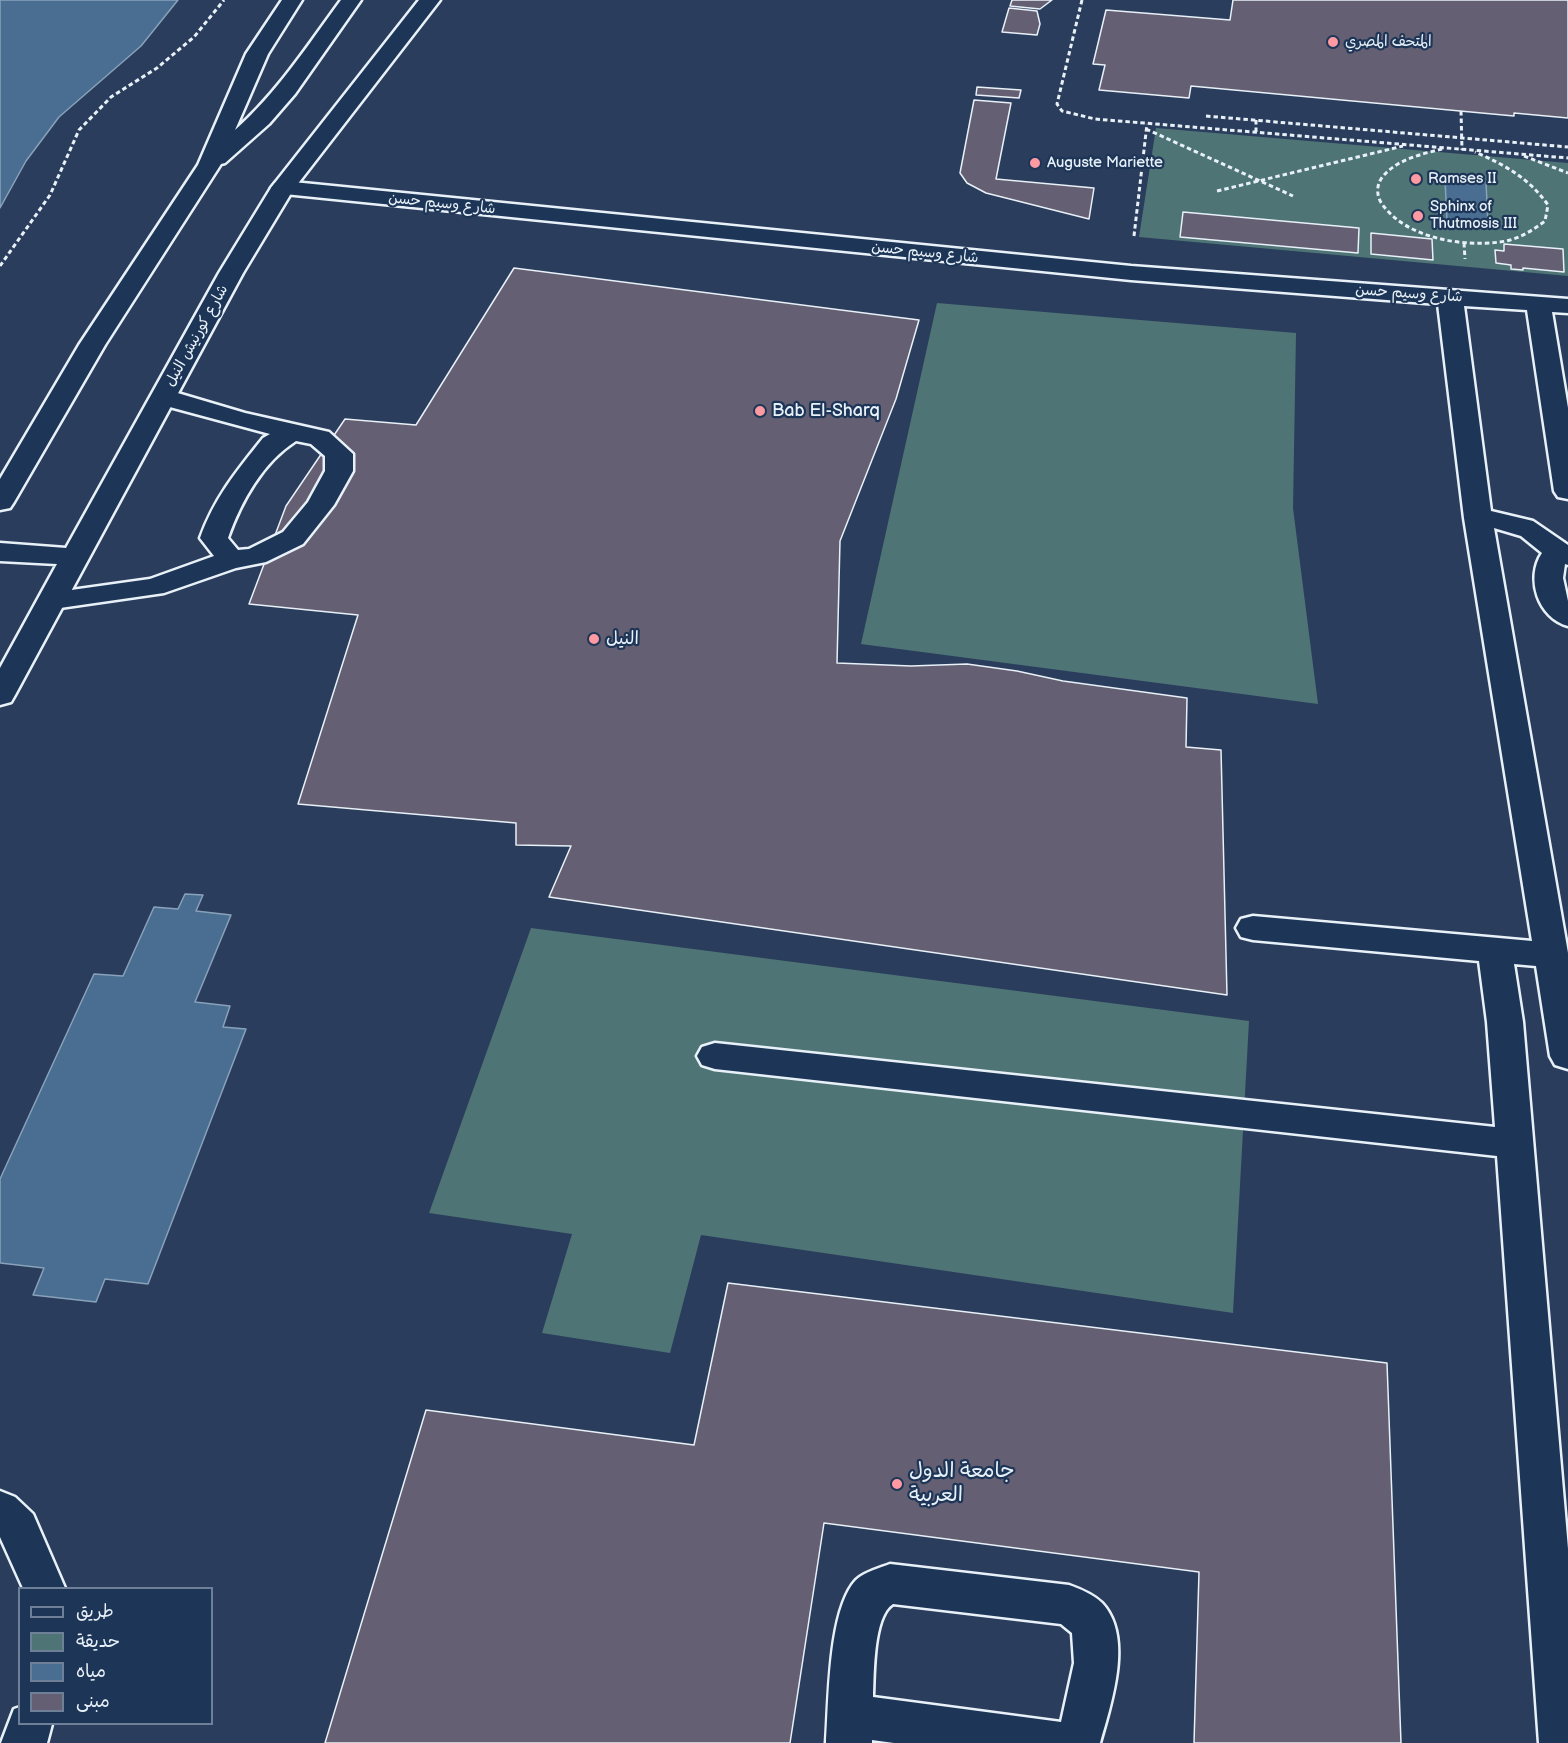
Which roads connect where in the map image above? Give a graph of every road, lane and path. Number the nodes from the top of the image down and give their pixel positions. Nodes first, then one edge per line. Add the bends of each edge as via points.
1 (224, 0) edge
2 (292, 0) edge
3 (351, 0) edge
4 (430, 0) edge
5 (1082, 0) edge
6 (1461, 111) dead end
7 (1206, 116) dead end
8 (1256, 120) junction
9 (1147, 124) junction
10 (1146, 129) junction
11 (1256, 133) junction
12 (1461, 138) junction
13 (1409, 145) junction
14 (1568, 147) edge
15 (1446, 148) junction
16 (1462, 150) junction
17 (1472, 150) junction
18 (1521, 154) junction
19 (1568, 158) edge
20 (209, 165) junction
21 (1568, 173) edge
22 (1261, 181) junction
23 (283, 188) junction
24 (1217, 191) dead end
25 (1293, 196) dead end
26 (0, 266) edge
27 (1131, 273) junction
28 (1450, 297) junction
29 (1538, 303) junction
30 (1568, 306) edge
31 (164, 397) junction
32 (293, 431) junction
33 (1568, 491) edge
34 (0, 502) edge
35 (1478, 518) junction
36 (0, 552) edge
37 (1563, 554) edge
38 (76, 557) junction
39 (231, 560) junction
40 (53, 600) junction
41 (1568, 617) edge
42 (0, 695) edge
43 (1253, 928) dead end
44 (1495, 950) junction
45 (1552, 955) junction
46 (715, 1056) dead end
47 (1568, 1056) edge
48 (1515, 1144) junction
49 (0, 1510) edge
50 (44, 1587) edge
51 (30, 1725) edge
52 (850, 1730) edge
53 (24, 1743) edge
54 (1059, 1743) edge
55 (1077, 1743) edge
56 (1562, 1743) edge

1 - 26 path via 194,38 157,68 111,97 79,130 50,195
2 - 20 main road via 258,54
3 - 20 main road via 287,89 261,119
4 - 23 main road, شارع كورنيش النيل
5 - 9 path via 1057,104 1062,111 1077,116
6 - 12 path
7 - 8 path
8 - 11 path
8 - 12 path
9 - 10 path
9 - 11 path
10 - 22 path
10 - 27 path
11 - 13 path
12 - 14 path
12 - 16 path
13 - 15 path
13 - 22 path
15 - 16 path
15 - 17 path via 1417,156 1380,180 1377,196 1385,212 1405,226 1464,243 1501,242 1529,234 1545,221 1548,205 1538,189 1519,173
16 - 17 path
17 - 18 path
18 - 19 path
18 - 21 path
20 - 34 main road via 92,345
22 - 24 path
22 - 25 path
23 - 27 main road, شارع وسيم حسن
23 - 31 main road, شارع كورنيش النيل via 231,273
27 - 28 main road, شارع وسيم حسن
28 - 29 main road, شارع وسيم حسن
28 - 35 main road
29 - 30 main road, شارع وسيم حسن
29 - 33 main road
31 - 32 main road
31 - 38 main road, شارع كورنيش النيل
32 - 39 main road via 273,444 224,510 214,538
32 - 39 main road via 320,438 339,454 339,471 320,506 293,538 256,556
35 - 37 main road via 1524,528
35 - 45 main road
36 - 38 main road
37 - 41 main road via 1554,556 1550,565 1551,593 1557,608
38 - 40 main road, شارع كورنيش النيل
39 - 40 main road via 154,587
40 - 42 main road, شارع كورنيش النيل
43 - 44 main road
44 - 45 main road
44 - 48 main road
45 - 47 main road
46 - 48 main road
48 - 56 main road
49 - 50 main road via 18,1527
51 - 53 main road
52 - 54 main road
52 - 55 main road via 857,1630 871,1594 890,1584 1069,1605 1088,1619 1098,1645 1093,1688

